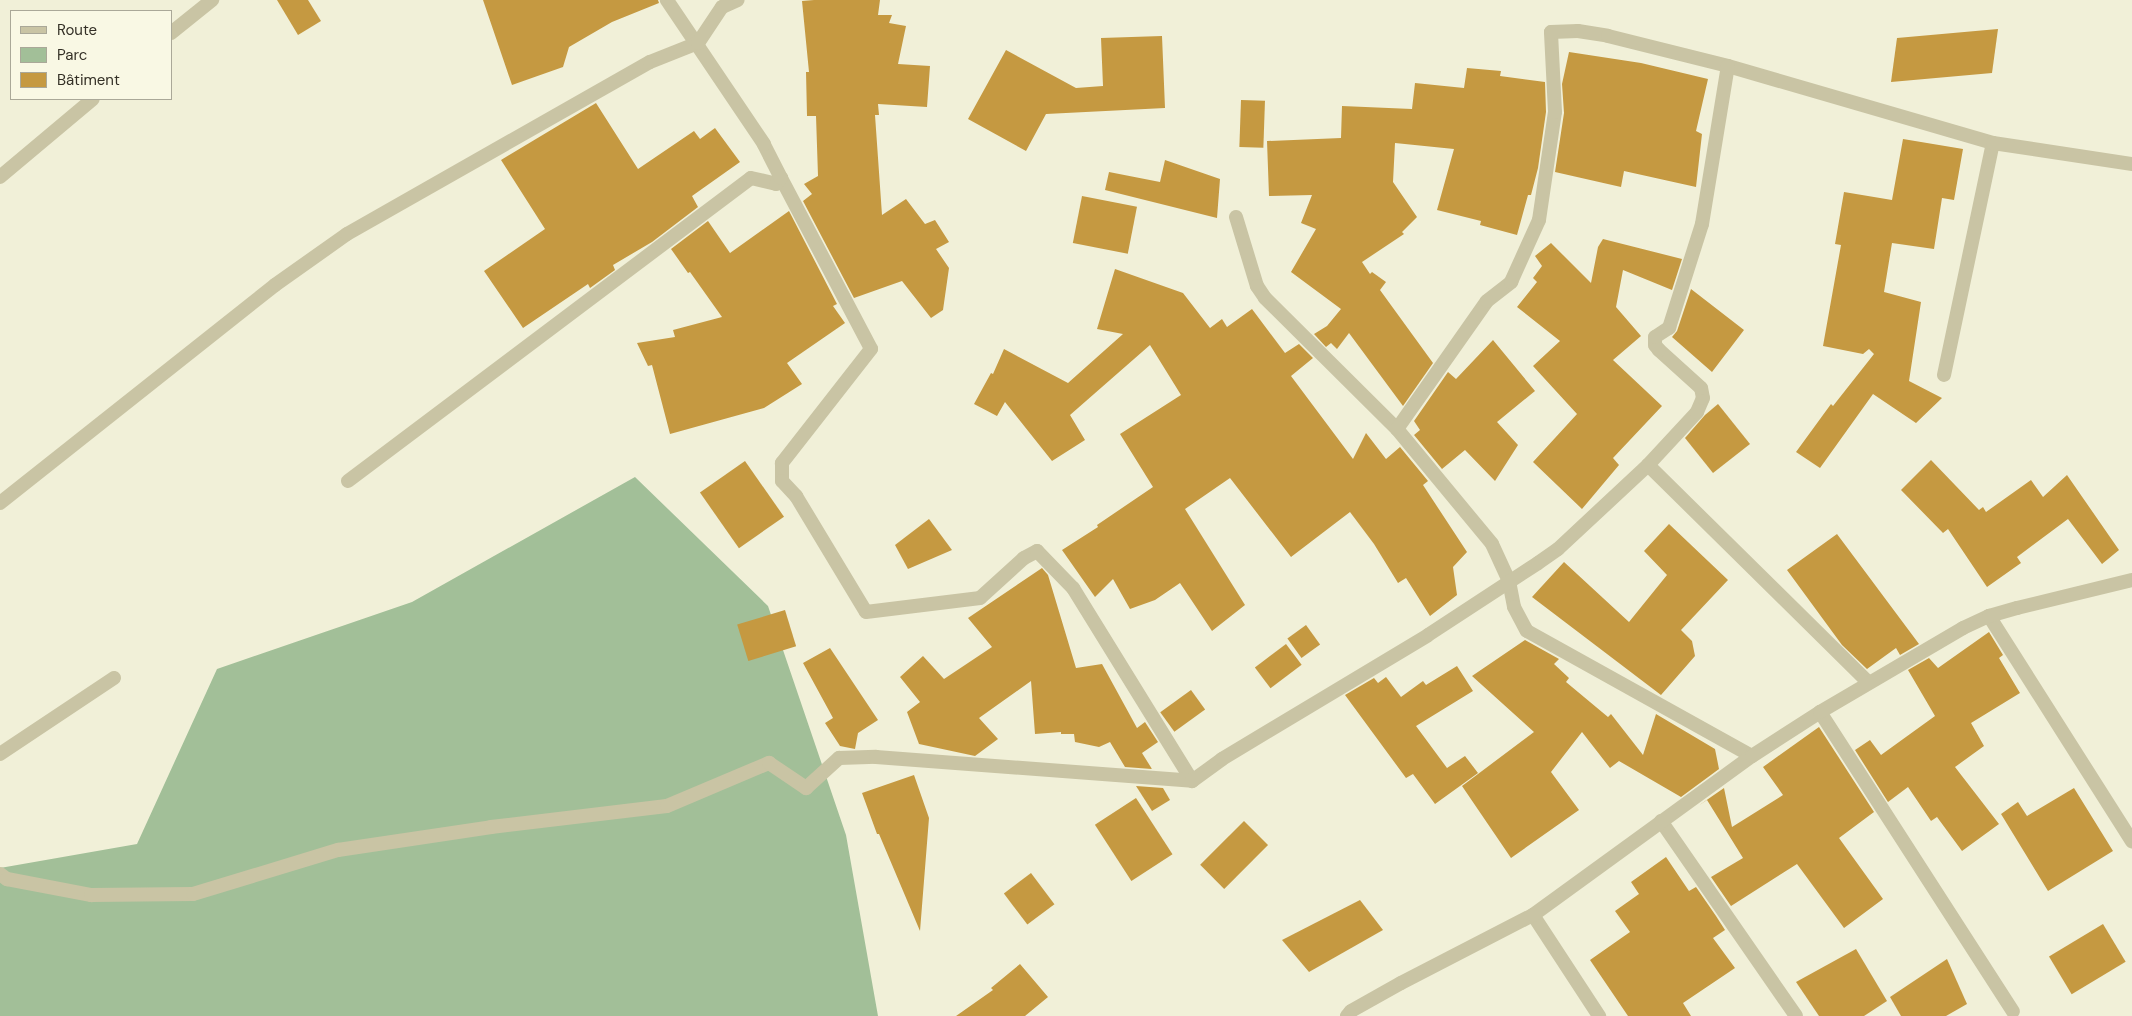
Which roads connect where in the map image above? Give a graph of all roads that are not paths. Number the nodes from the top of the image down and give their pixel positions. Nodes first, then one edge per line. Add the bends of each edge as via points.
1 (667, 0) edge
2 (738, 0) edge
3 (210, 1) edge
4 (172, 33) edge
5 (698, 43) junction
6 (1728, 66) junction
7 (92, 100) edge
8 (1993, 143) junction
9 (2132, 164) edge
10 (0, 177) edge
11 (781, 178) junction
12 (1236, 217) dead end
13 (1944, 375) dead end
14 (1398, 429) junction
15 (1648, 465) junction
16 (348, 481) dead end
17 (0, 503) edge
18 (2132, 580) edge
19 (1509, 581) junction
20 (1989, 616) junction
21 (114, 678) dead end
22 (1869, 683) junction
23 (1820, 712) junction
24 (0, 754) edge
25 (1752, 756) junction
26 (1192, 781) junction
27 (1661, 821) junction
28 (2132, 841) edge
29 (0, 874) edge
30 (1533, 915) junction
31 (2013, 1010) dead end
32 (1347, 1016) edge
33 (1599, 1016) edge
34 (1796, 1016) edge

1 - 5 street
2 - 5 street via 722,7
3 - 4 street
5 - 11 street via 764,144
5 - 17 street via 650,62 346,234 275,285
6 - 8 street
6 - 14 street via 1608,36 1578,31 1551,32 1555,112 1538,220 1511,282 1487,301
6 - 15 street via 1702,224 1669,328 1655,337 1655,345 1701,388 1703,398 1697,412
7 - 10 street
8 - 9 street
8 - 13 street
11 - 16 street via 776,184 751,178
11 - 26 street via 871,349 782,463 782,481 796,496 866,612 980,598 1036,551 1072,588
12 - 14 street via 1257,286 1265,298
14 - 19 street via 1492,544
15 - 19 street via 1558,549
15 - 22 street
18 - 20 street
19 - 25 street via 1514,607 1527,631
19 - 26 street via 1428,635 1222,759
20 - 22 street
20 - 28 street
21 - 24 street
22 - 23 street
23 - 25 street
23 - 31 street
25 - 27 street
26 - 29 street via 876,757 839,758 806,788 769,763 667,806 491,827 338,850 193,894 91,895 7,879
27 - 30 street
27 - 34 street
30 - 32 street
30 - 33 street

